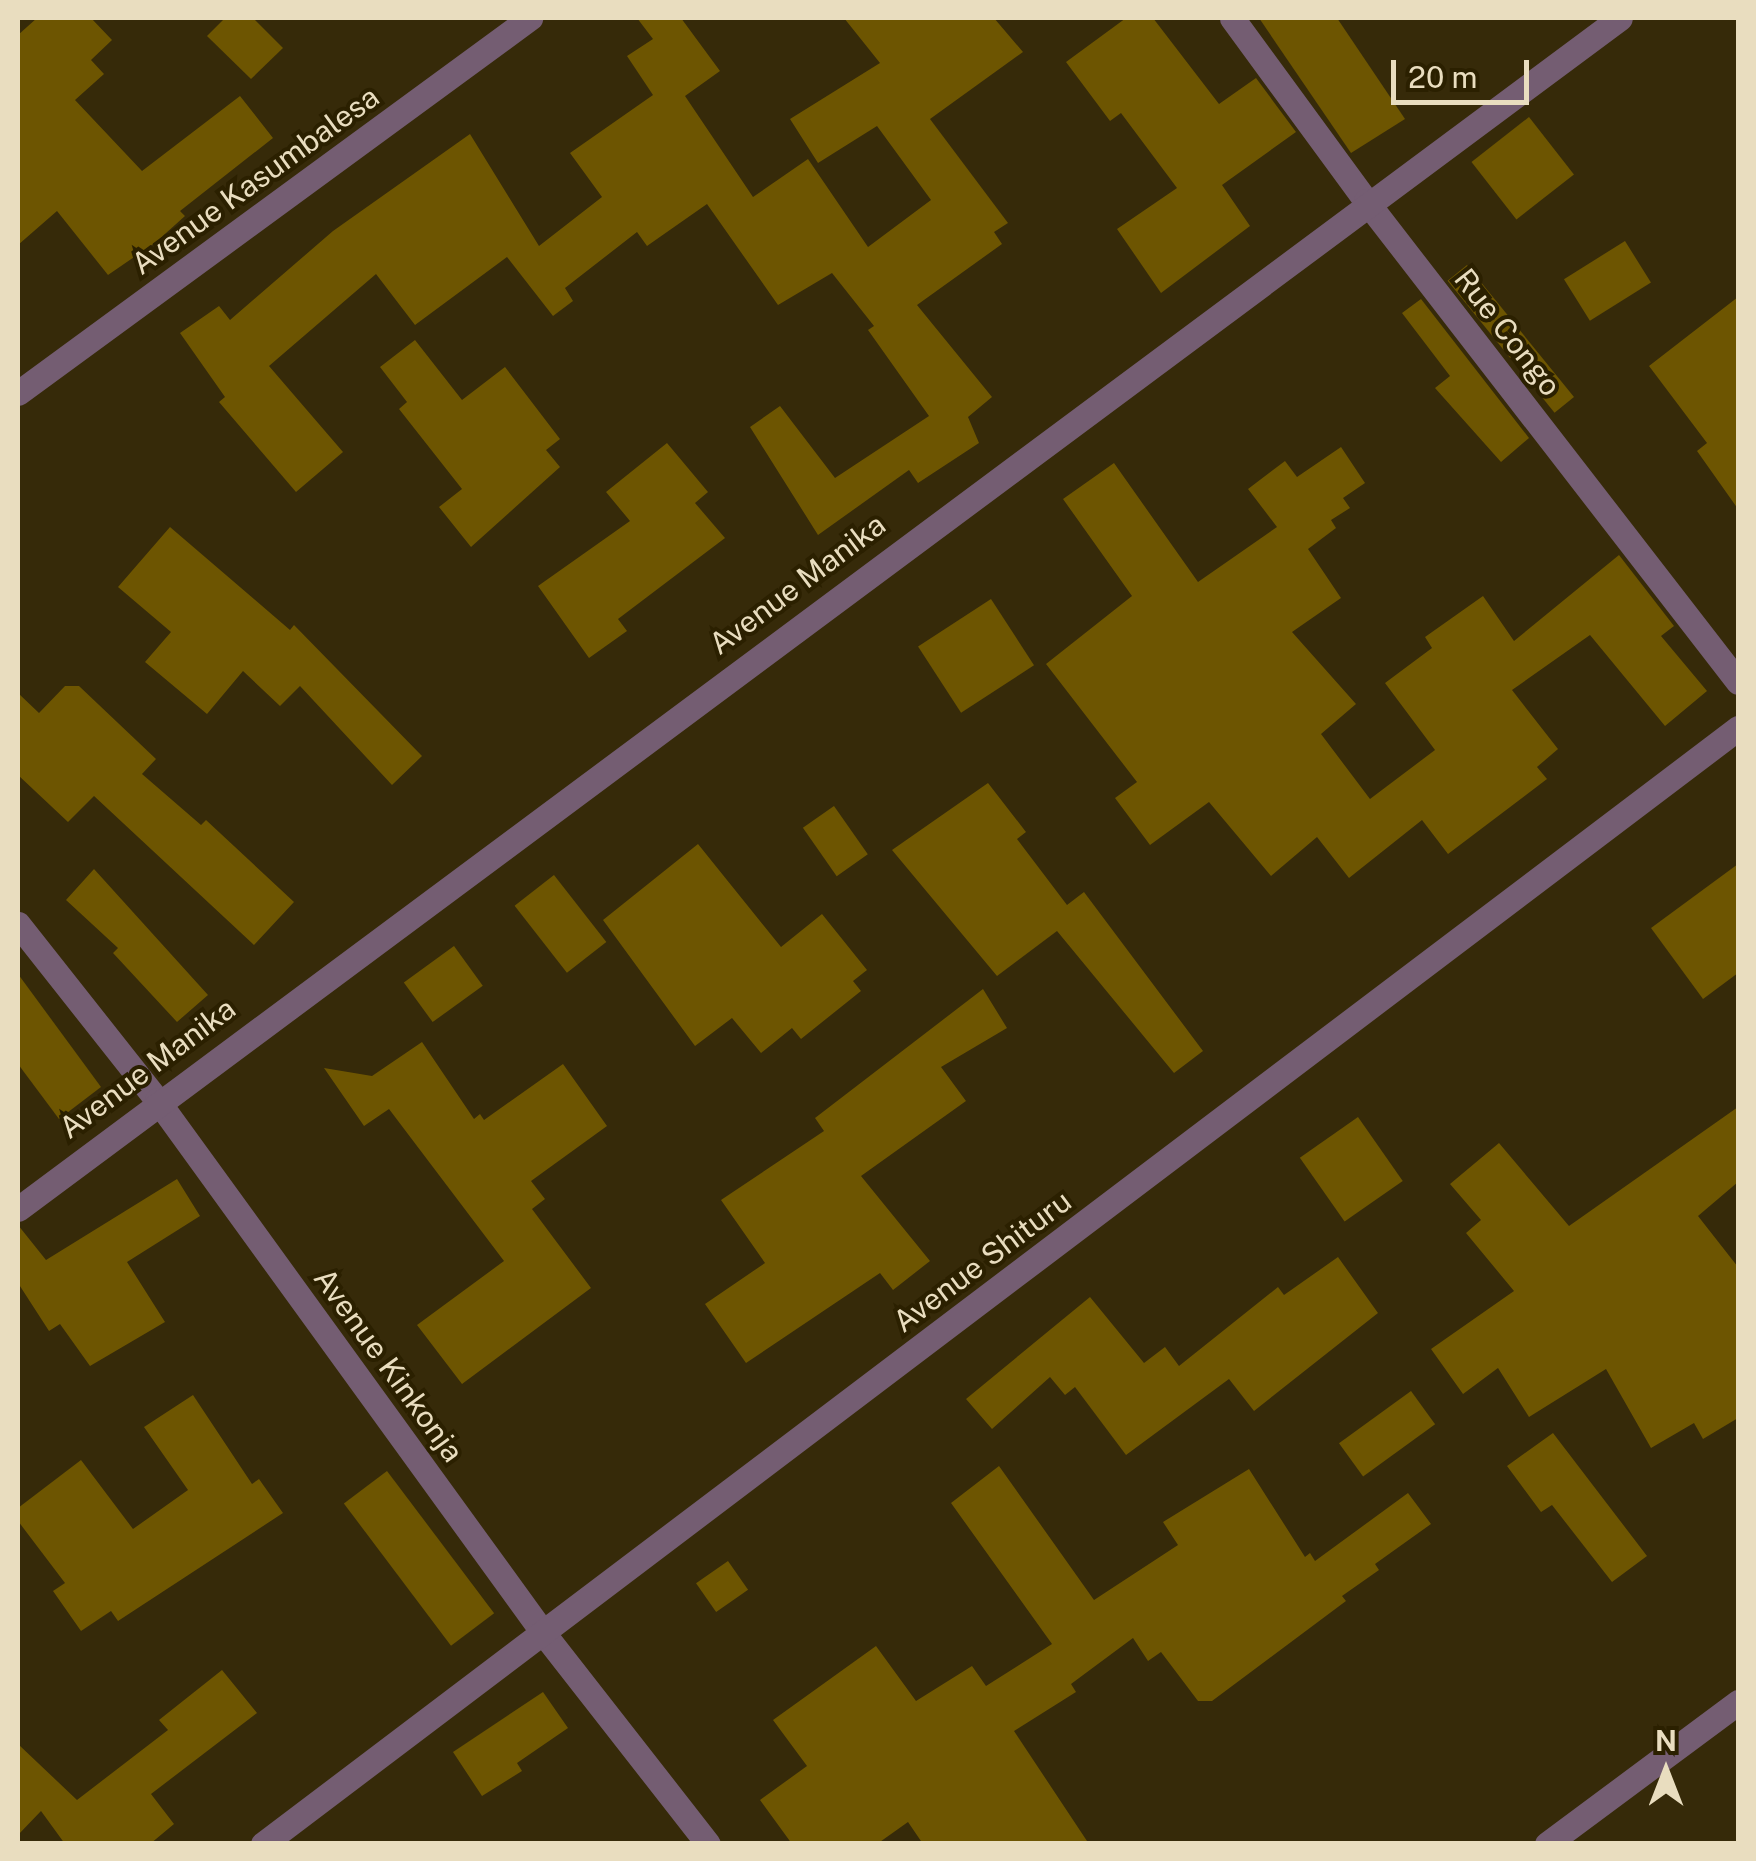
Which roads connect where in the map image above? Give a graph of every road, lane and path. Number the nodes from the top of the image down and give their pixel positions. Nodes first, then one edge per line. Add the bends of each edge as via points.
1 (530, 18) edge
2 (1232, 18) edge
3 (1620, 18) edge
4 (1366, 202) junction
5 (18, 393) edge
6 (1738, 682) edge
7 (1738, 728) edge
8 (18, 924) edge
9 (157, 1100) junction
10 (18, 1209) edge
11 (544, 1634) junction
12 (1738, 1702) edge
13 (264, 1844) edge
14 (708, 1844) edge
15 (1547, 1844) edge

1 - 5 street, Avenue Kasumbalesa
2 - 4 street, Rue Congo
3 - 4 street, Avenue Manika
4 - 6 street, Rue Congo
4 - 9 street, Avenue Manika
7 - 11 street, Avenue Shituru
8 - 9 street, Avenue Kinkonja
9 - 10 street, Avenue Manika
9 - 11 street, Avenue Kinkonja
11 - 13 street, Avenue Shituru
11 - 14 street, Avenue Kinkonja
12 - 15 street

